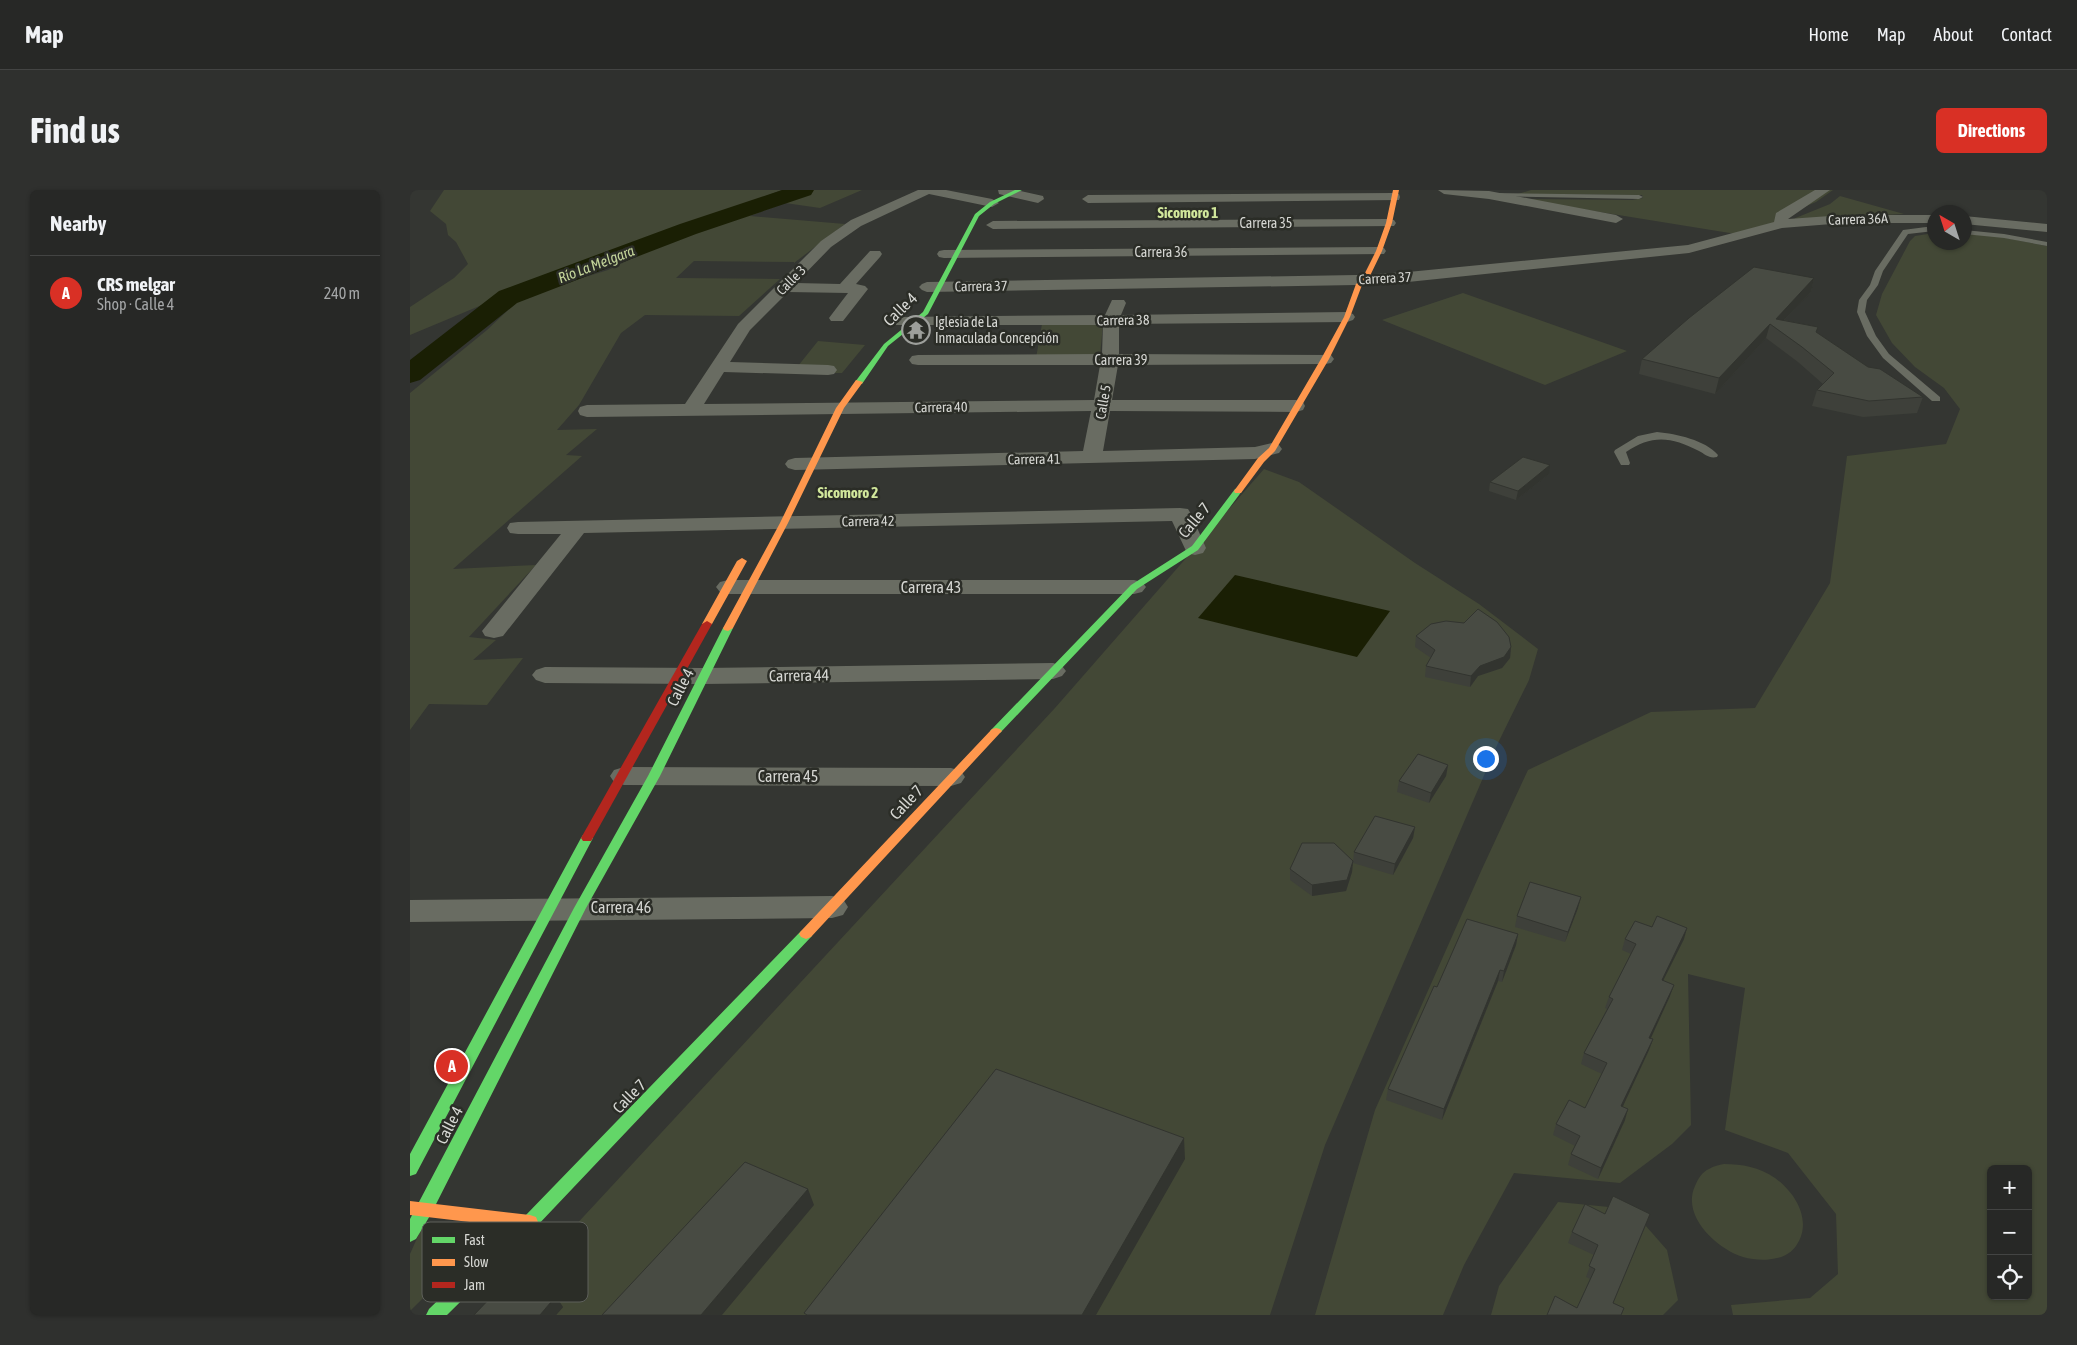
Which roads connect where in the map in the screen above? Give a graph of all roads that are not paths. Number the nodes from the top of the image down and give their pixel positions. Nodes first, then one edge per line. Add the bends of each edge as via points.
1 (927, 190) edge
2 (1444, 190) edge
3 (1824, 190) edge
4 (1011, 191) edge
5 (1191, 194) edge
6 (1273, 194) edge
7 (1390, 194) edge
8 (1489, 195) junction
9 (1639, 197) dead end
10 (1131, 198) junction
11 (1038, 199) dead end
12 (1088, 199) dead end
13 (987, 202) junction
14 (2008, 212) dead end
15 (1616, 219) dead end
16 (1927, 219) edge
17 (1972, 221) edge
18 (1384, 223) junction
19 (1126, 224) junction
20 (1781, 224) junction
21 (2017, 224) junction
22 (993, 225) dead end
23 (1927, 228) edge
24 (2047, 228) edge
25 (1972, 233) edge
26 (2047, 244) edge
27 (1374, 251) junction
28 (1128, 252) junction
29 (875, 254) dead end
30 (950, 254) junction
31 (1360, 281) junction
32 (1125, 284) junction
33 (784, 287) junction
34 (845, 288) junction
35 (926, 293) junction
36 (1347, 317) junction
37 (837, 318) dead end
38 (1111, 320) junction
39 (907, 322) junction
40 (868, 349) dead end
41 (1325, 359) junction
42 (918, 360) dead end
43 (1110, 360) junction
44 (716, 367) junction
45 (828, 370) dead end
46 (1936, 399) dead end
47 (1102, 404) junction
48 (1296, 406) junction
49 (830, 407) junction
50 (587, 411) dead end
51 (690, 411) junction
52 (1272, 449) junction
53 (1713, 455) dead end
54 (1092, 458) junction
55 (1626, 463) dead end
56 (799, 464) junction
57 (769, 521) junction
58 (578, 527) junction
59 (518, 528) dead end
60 (750, 548) dead end
61 (1195, 548) junction
62 (739, 587) junction
63 (1134, 587) junction
64 (494, 630) dead end
65 (1053, 671) junction
66 (545, 675) dead end
67 (677, 676) junction
68 (703, 676) junction
69 (624, 776) junction
70 (654, 776) junction
71 (951, 777) junction
72 (832, 907) junction
73 (548, 908) junction
74 (580, 908) junction
75 (410, 911) edge
76 (410, 1169) edge
77 (410, 1208) edge
78 (425, 1209) junction
79 (530, 1222) joint
80 (410, 1234) edge
81 (448, 1302) edge
82 (435, 1315) edge

1 - 13 street
1 - 33 street, Calle 3 via 856,223 826,244
2 - 8 street
3 - 20 street via 1781,216
4 - 11 street
4 - 13 main road, Calle 4
5 - 6 street
5 - 10 street
6 - 7 street
7 - 18 main road, Calle 7
8 - 9 lane
8 - 15 street
10 - 12 street
10 - 19 street, Calle 5
13 - 30 main road, Calle 4
14 - 21 street
16 - 20 street, Carrera 36A via 1844,219
17 - 21 street
18 - 19 street, Carrera 35
18 - 27 main road, Calle 7
19 - 22 street, Carrera 35
19 - 28 street, Calle 5
20 - 31 street, Carrera 37 via 1689,249
21 - 24 street
23 - 46 lane via 1906,232 1863,300 1861,312 1886,356
25 - 26 lane
27 - 28 street, Carrera 36
27 - 31 main road, Calle 7
28 - 30 street, Carrera 36
28 - 32 street, Calle 5
29 - 34 street
30 - 35 main road, Calle 4
31 - 32 street, Carrera 37
31 - 36 main road, Calle 7
32 - 35 street, Carrera 37
32 - 38 street, Calle 5
33 - 34 street
33 - 44 street, Calle 3 via 744,327
34 - 37 street via 861,290
35 - 39 main road, Calle 4
35 - 39 main road, Calle 4 via 926,313
36 - 38 street, Carrera 38
36 - 41 main road, Calle 7
38 - 39 street, Carrera 38
38 - 43 street, Calle 5
39 - 40 main road, Calle 4
39 - 49 main road, Calle 4
41 - 43 street, Carrera 39
41 - 48 main road, Calle 7
42 - 43 street, Carrera 39
43 - 47 street, Calle 5
44 - 45 street
44 - 51 street, Calle 3
47 - 48 street, Carrera 40
47 - 49 street, Carrera 40
47 - 54 street, Calle 5
48 - 52 main road, Calle 7
49 - 51 street, Carrera 40
49 - 56 main road, Calle 4
50 - 51 street, Carrera 40
52 - 54 street, Carrera 41 via 1255,453
52 - 61 main road, Calle 7
53 - 55 lane via 1690,443 1656,435 1619,452
54 - 56 street, Carrera 41
56 - 57 main road, Calle 4
57 - 58 street, Carrera 42
57 - 61 street, Carrera 42 via 1180,514
57 - 62 main road, Calle 4
58 - 59 street, Carrera 42
58 - 64 street
60 - 62 main road, Calle 4
61 - 63 main road, Calle 7
62 - 63 street, Carrera 43
62 - 67 main road, Calle 4
62 - 68 main road, Calle 4
63 - 65 main road, Calle 7
65 - 68 street, Carrera 44
65 - 71 main road, Calle 7
66 - 67 street, Carrera 44
67 - 68 street, Carrera 44
67 - 69 main road, Calle 4
68 - 70 main road, Calle 4
69 - 70 street, Carrera 45
69 - 73 main road, Calle 4
70 - 71 street, Carrera 45
70 - 74 main road, Calle 4
71 - 72 main road, Calle 7
72 - 74 street, Carrera 46
72 - 79 main road, Calle 7
73 - 74 street, Carrera 46
73 - 75 street, Carrera 46
73 - 76 main road, Calle 4
74 - 78 main road, Calle 4
77 - 78 main road
78 - 79 main road
78 - 80 main road, Calle 4
81 - 82 main road, Calle 7

